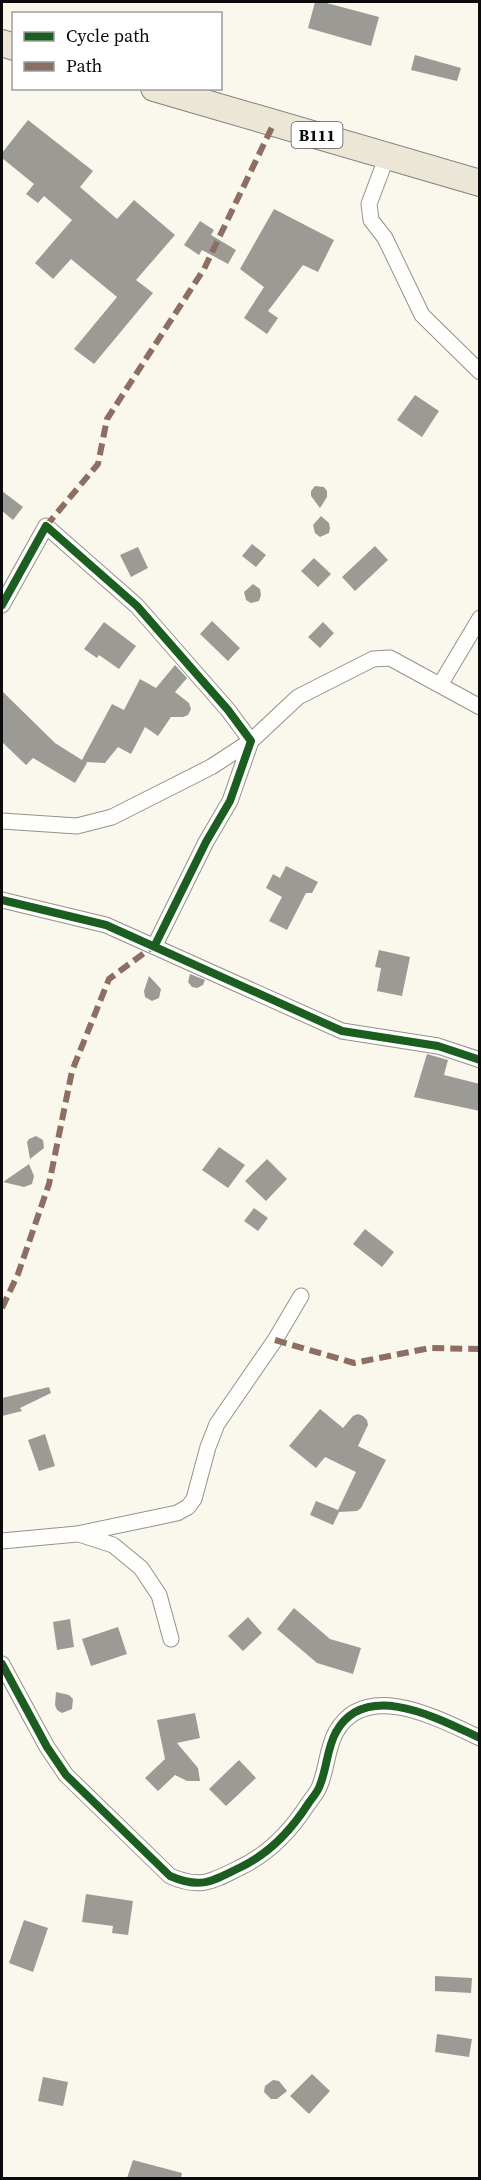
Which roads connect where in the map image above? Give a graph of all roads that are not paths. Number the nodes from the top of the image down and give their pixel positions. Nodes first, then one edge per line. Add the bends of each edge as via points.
1 (161, 90) edge
2 (387, 156) junction
3 (480, 183) edge
4 (480, 372) edge
5 (2, 605) edge
6 (480, 618) edge
7 (440, 685) junction
8 (480, 707) edge
9 (250, 741) junction
10 (2, 820) edge
11 (2, 900) edge
12 (155, 945) junction
13 (480, 1060) edge
14 (301, 1296) dead end
15 (77, 1534) junction
16 (2, 1541) edge
17 (171, 1639) dead end
18 (2, 1664) edge
19 (480, 1738) edge

1 - 2 main road, B111
2 - 3 main road, B111
2 - 4 street via 369,204 372,220 385,238 422,315
5 - 9 street via 46,526 137,606 211,689
6 - 7 street
7 - 8 street
7 - 9 street via 390,658 373,660 298,697
9 - 10 street via 211,767 112,817 77,826
9 - 12 street via 230,801
11 - 12 street via 106,925
12 - 13 street via 342,1031 438,1046
14 - 15 street via 217,1424 194,1499 188,1507 177,1513
15 - 16 street
15 - 17 street via 113,1545 141,1568 159,1595
18 - 19 street via 66,1775 170,1876 187,1883 211,1882 259,1859 294,1827 320,1786 334,1734 344,1719 359,1709 394,1705

